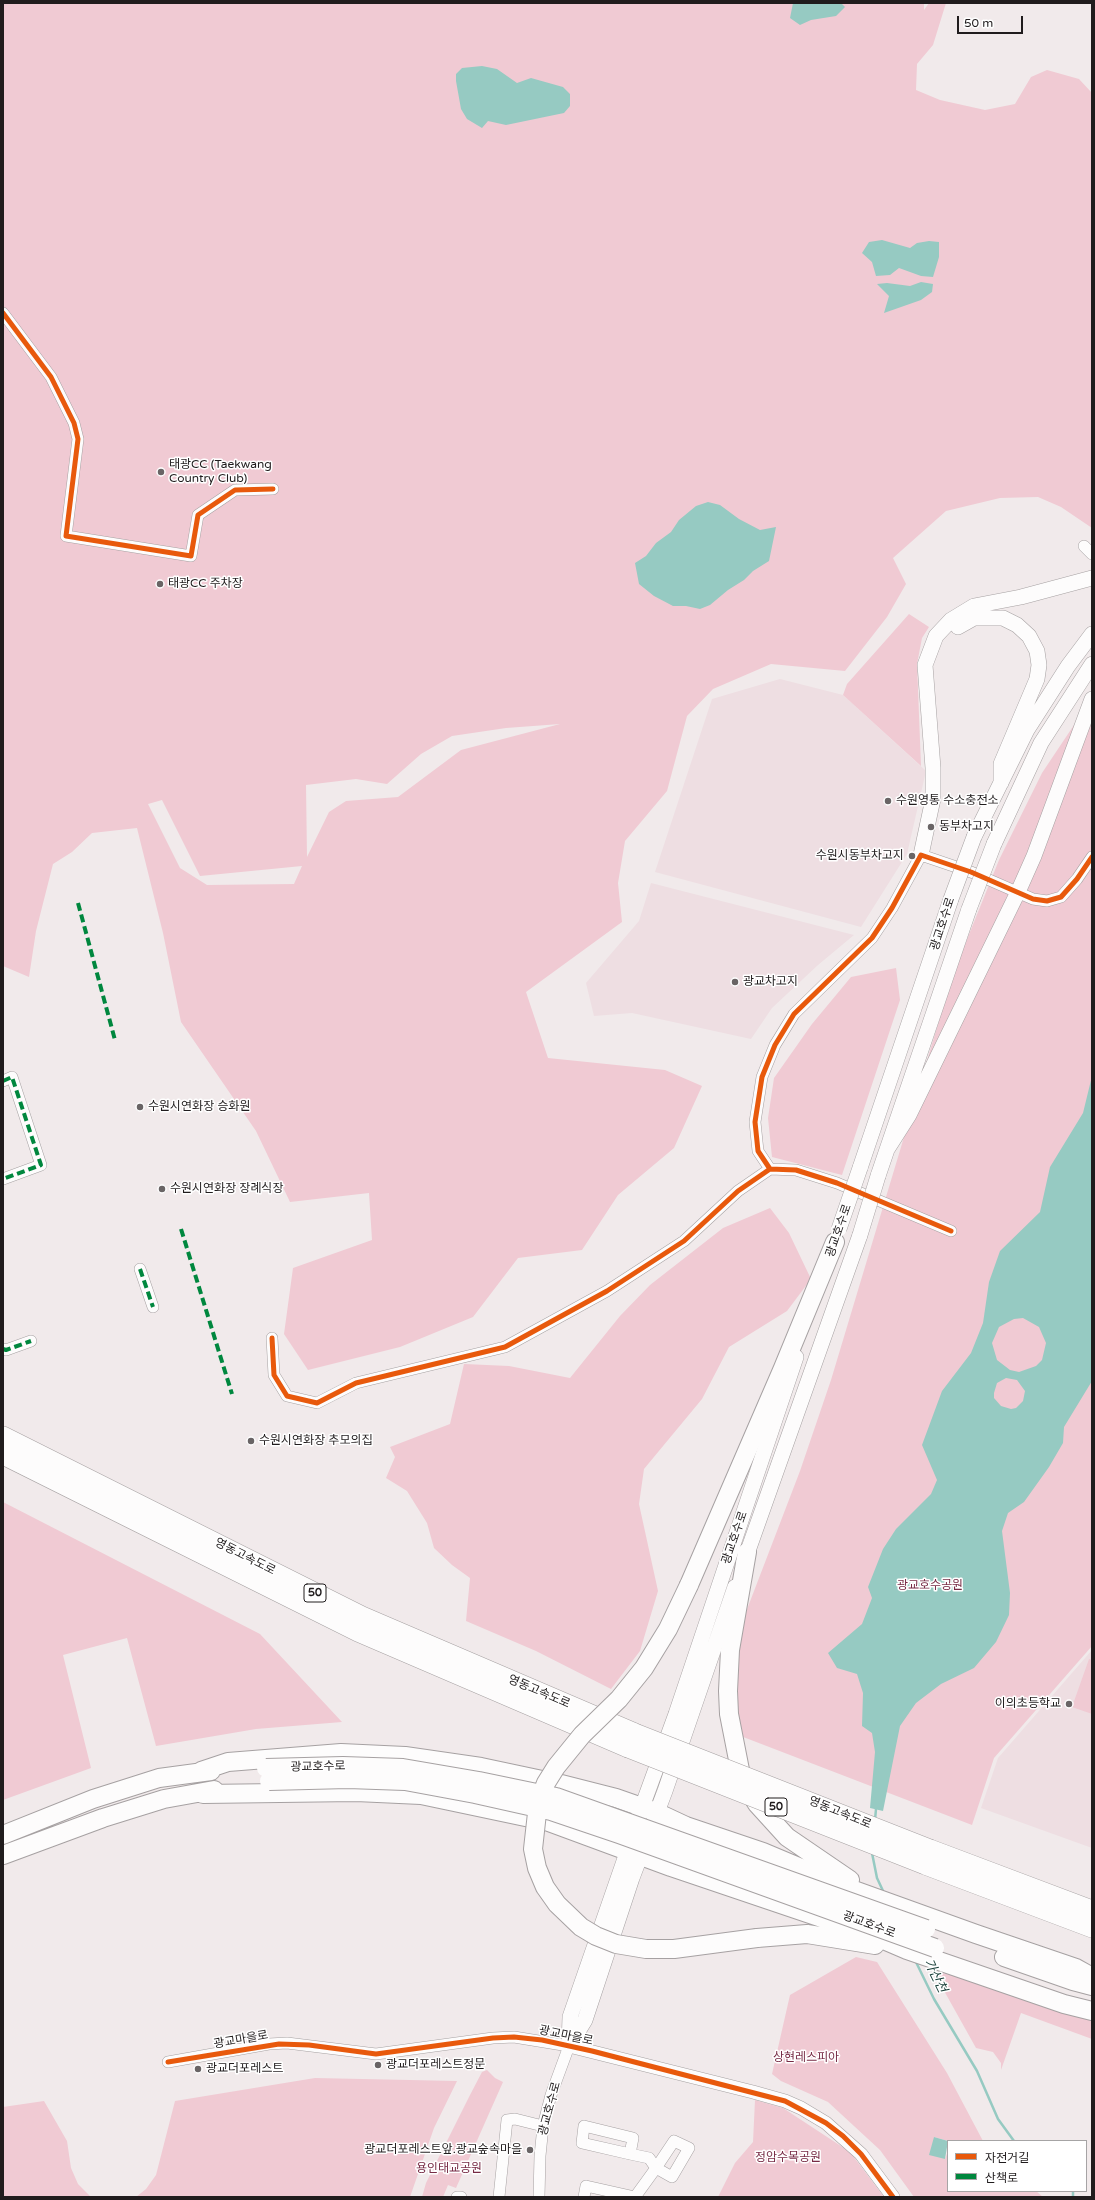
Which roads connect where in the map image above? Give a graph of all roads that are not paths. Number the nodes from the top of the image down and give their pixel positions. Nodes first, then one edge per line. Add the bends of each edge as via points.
1 (3, 313) edge
2 (273, 489) dead end
3 (1084, 546) dead end
4 (1092, 554) edge
5 (1092, 578) edge
6 (1092, 634) edge
7 (1092, 664) edge
8 (928, 686) junction
9 (1092, 699) edge
10 (1001, 783) junction
11 (921, 855) junction
12 (1092, 857) edge
13 (1018, 892) junction
14 (3, 1081) edge
15 (888, 1148) junction
16 (770, 1169) junction
17 (3, 1179) edge
18 (951, 1231) dead end
19 (837, 1235) junction
20 (140, 1269) dead end
21 (153, 1307) dead end
22 (272, 1338) dead end
23 (32, 1341) dead end
24 (3, 1349) edge
25 (3, 1436) edge
26 (3, 1455) edge
27 (747, 1552) junction
28 (631, 1740) junction
29 (201, 1771) junction
30 (267, 1774) junction
31 (203, 1794) junction
32 (649, 1809) junction
33 (3, 1835) edge
34 (634, 1854) junction
35 (3, 1856) edge
36 (927, 1857) junction
37 (851, 1885) junction
38 (1092, 1910) edge
39 (922, 1921) junction
40 (1092, 1928) edge
41 (873, 1940) junction
42 (939, 1955) junction
43 (1092, 1977) edge
44 (1092, 1986) edge
45 (1092, 2006) edge
46 (1092, 2011) edge
47 (569, 2046) junction
48 (168, 2062) dead end
49 (543, 2126) junction
50 (630, 2154) dead end
51 (457, 2197) edge
52 (461, 2197) edge
53 (499, 2197) edge
54 (539, 2197) edge
55 (584, 2197) edge
56 (893, 2197) edge

1 - 2 street via 51,377 74,423 78,438 66,536 191,556 198,515 235,490
3 - 4 street
5 - 8 main road via 1068,586 974,606 951,620 936,636 930,649 925,665
6 - 10 main road, 광교호수로 via 1027,730
7 - 15 main road, 광교호수로, bridge via 1041,743 994,844
8 - 10 main road via 942,644 960,624 974,618 1003,618 1017,625 1029,636 1037,651 1040,665 1037,679 1001,764
8 - 11 main road via 933,799
9 - 13 main road via 1034,856
10 - 19 main road, 광교호수로, bridge via 974,837 951,899
11 - 13 street
11 - 16 street via 872,938 794,1014 775,1046 762,1077 755,1122 758,1151
12 - 13 street via 1078,879 1061,898 1047,901 1033,899
13 - 15 main road via 909,1115
14 - 17 street via 12,1077 41,1165
15 - 27 main road, 광교호수로, bridge via 860,1235
16 - 18 street via 796,1170 837,1183
16 - 22 street via 738,1191 684,1241 607,1291 505,1347 356,1383 317,1404 287,1396 274,1375
19 - 32 main road, 광교호수로 via 678,1707
19 - 41 highway, bridge via 783,1368 668,1629 644,1668 619,1699 582,1735 546,1783 538,1804 533,1849 545,1887 557,1904 581,1927 609,1941 646,1948 674,1949 807,1934
20 - 21 street
23 - 24 street
25 - 28 highway, 영동고속도로 / 50 via 362,1616
26 - 28 highway, 영동고속도로 / 50 via 358,1632
27 - 32 main road, 광교호수로 via 667,1784
27 - 37 highway via 730,1650 728,1691 729,1714 740,1770 745,1785 757,1804 787,1837
28 - 36 highway, 영동고속도로 / 50, bridge
29 - 30 highway, 광교호수로
29 - 32 highway via 228,1762 265,1758 341,1754 404,1756 518,1775
29 - 33 highway, 광교호수로 via 159,1778 93,1799
30 - 31 highway, 광교호수로
30 - 39 highway, 광교호수로, bridge via 343,1766 404,1768 556,1798
30 - 42 highway, 광교호수로, bridge via 405,1782 551,1811 619,1834
31 - 34 highway via 356,1792 421,1795 549,1822
31 - 35 highway, 광교호수로 via 164,1799 103,1818
32 - 34 main road, 광교호수로
32 - 37 highway via 686,1826
34 - 41 highway
34 - 47 main road, 광교호수로 via 570,2017
36 - 38 highway, 영동고속도로 / 50
36 - 40 highway, 영동고속도로 / 50
37 - 39 highway
39 - 43 highway via 1076,1968
39 - 44 highway, 광교호수로 via 1073,1981
41 - 42 highway via 907,1950
42 - 45 highway, 광교호수로 via 1068,1995
42 - 46 highway via 1064,2004
47 - 48 street, 광교마을로 via 528,2038 507,2037 376,2054 287,2043
47 - 49 street, 광교호수로
47 - 56 street, 광교마을로 via 753,2092 802,2108 826,2123 861,2154
49 - 53 street via 515,2119 507,2120
49 - 54 street, 광교호수로
50 - 55 street via 649,2158 656,2168 635,2197 586,2186
51 - 52 street

